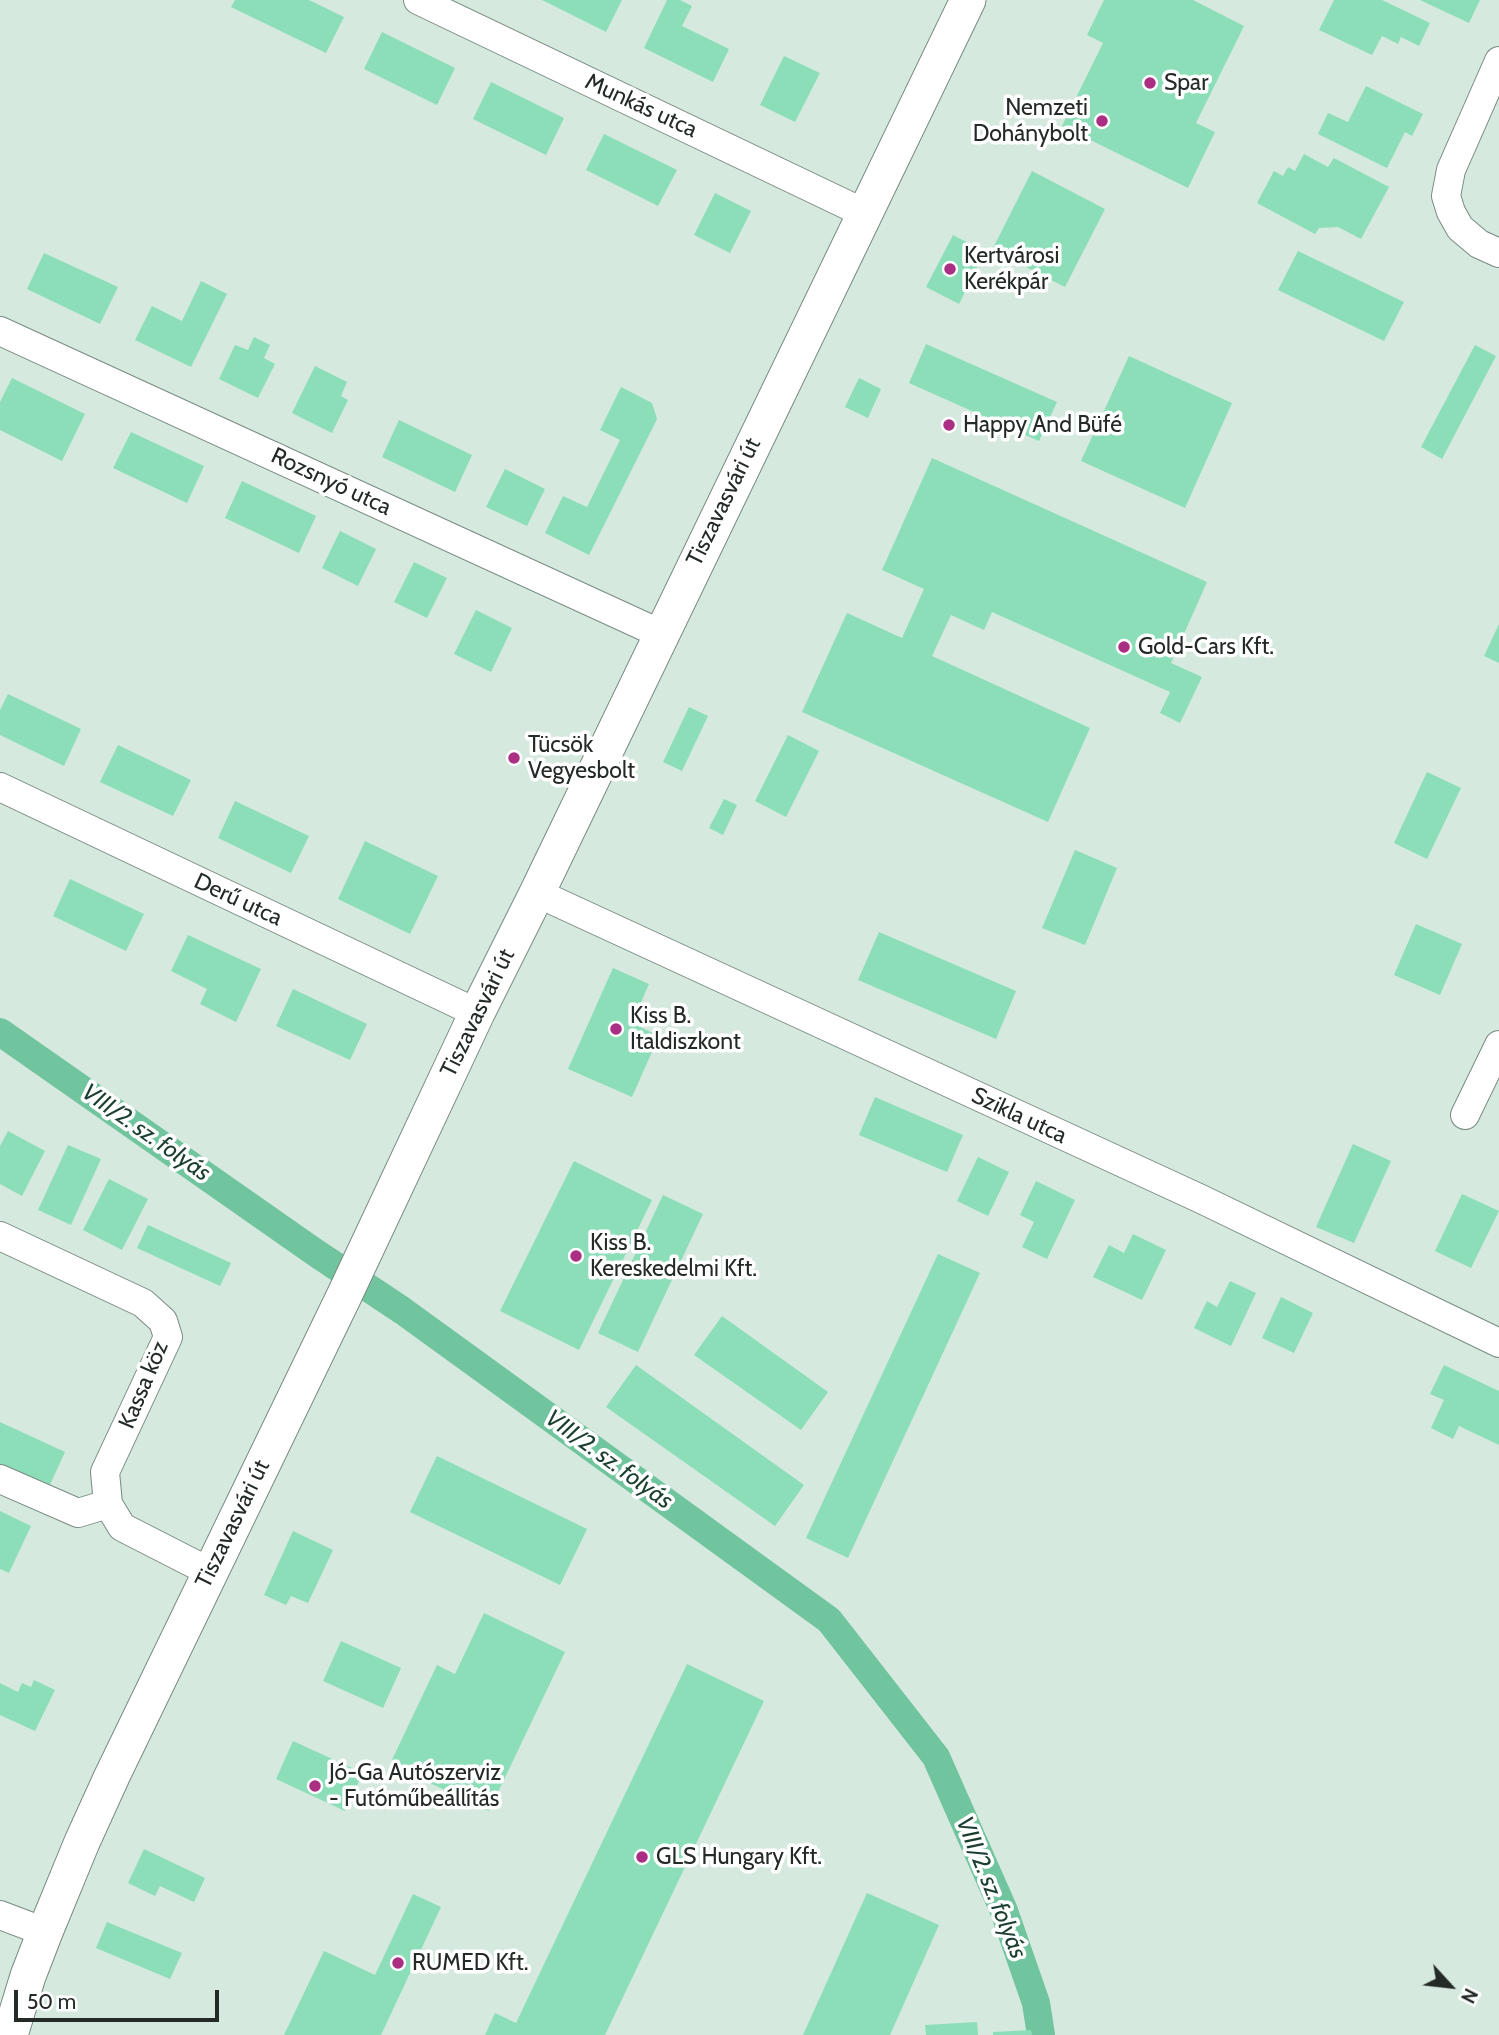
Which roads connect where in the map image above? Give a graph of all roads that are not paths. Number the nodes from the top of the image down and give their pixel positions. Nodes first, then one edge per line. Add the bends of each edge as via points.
1 (418, 0) edge
2 (968, 0) edge
3 (1499, 61) edge
4 (864, 212) junction
5 (1499, 253) edge
6 (0, 331) edge
7 (661, 634) junction
8 (0, 787) edge
9 (537, 893) junction
10 (477, 1013) junction
11 (1499, 1045) edge
12 (1465, 1115) dead end
13 (0, 1236) edge
14 (1499, 1343) edge
15 (0, 1479) edge
16 (108, 1504) junction
17 (210, 1572) junction
18 (0, 1915) edge
19 (45, 1933) junction
20 (0, 2011) edge
21 (8, 2035) edge

1 - 4 street, Munkás utca
2 - 4 main road, Tiszavasvári út
3 - 5 street via 1451,170 1446,196 1460,228
4 - 7 main road, Tiszavasvári út
6 - 7 street, Rozsnyó utca
7 - 9 main road, Tiszavasvári út
8 - 10 street, Derű utca
9 - 10 main road, Tiszavasvári út
9 - 14 street, Szikla utca via 1201,1199
10 - 17 main road, Tiszavasvári út
11 - 12 street
13 - 16 street, Kassa köz via 143,1303 163,1321 168,1337 105,1472
15 - 16 street via 78,1513
16 - 17 street via 122,1527
17 - 19 main road, Tiszavasvári út via 91,1822
18 - 19 street
19 - 21 main road, Tiszavasvári út
20 - 21 street

